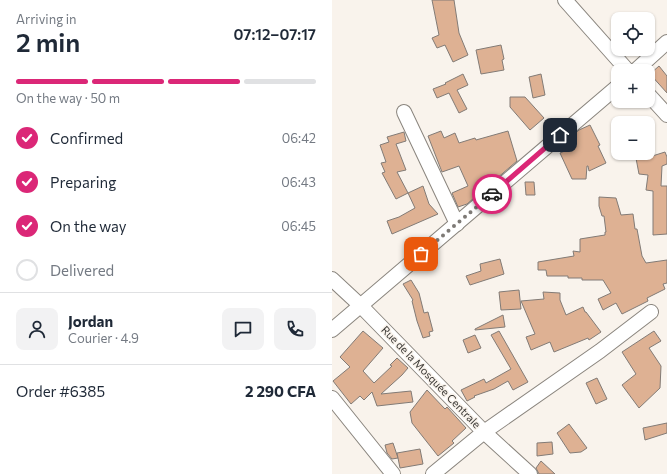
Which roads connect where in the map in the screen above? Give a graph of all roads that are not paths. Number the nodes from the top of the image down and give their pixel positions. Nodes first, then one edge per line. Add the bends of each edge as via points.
1 (565, 0) edge
2 (667, 42) edge
3 (622, 64) edge
4 (643, 64) edge
5 (611, 92) edge
6 (655, 102) edge
7 (404, 112) dead end
8 (667, 116) edge
9 (457, 224) junction
10 (332, 279) edge
11 (361, 306) junction
12 (651, 312) dead end
13 (332, 330) edge
14 (332, 398) edge
15 (484, 432) junction
16 (393, 474) edge
17 (433, 474) edge
18 (530, 474) edge

1 - 3 street
2 - 4 street
5 - 9 street
6 - 8 street
7 - 9 street
9 - 11 street
10 - 11 street, Rue de la Mosquée Centrale
11 - 13 street
11 - 15 street, Rue de la Mosquée Centrale
12 - 15 street
14 - 16 street
15 - 17 street
15 - 18 street, Rue de la Mosquée Centrale

